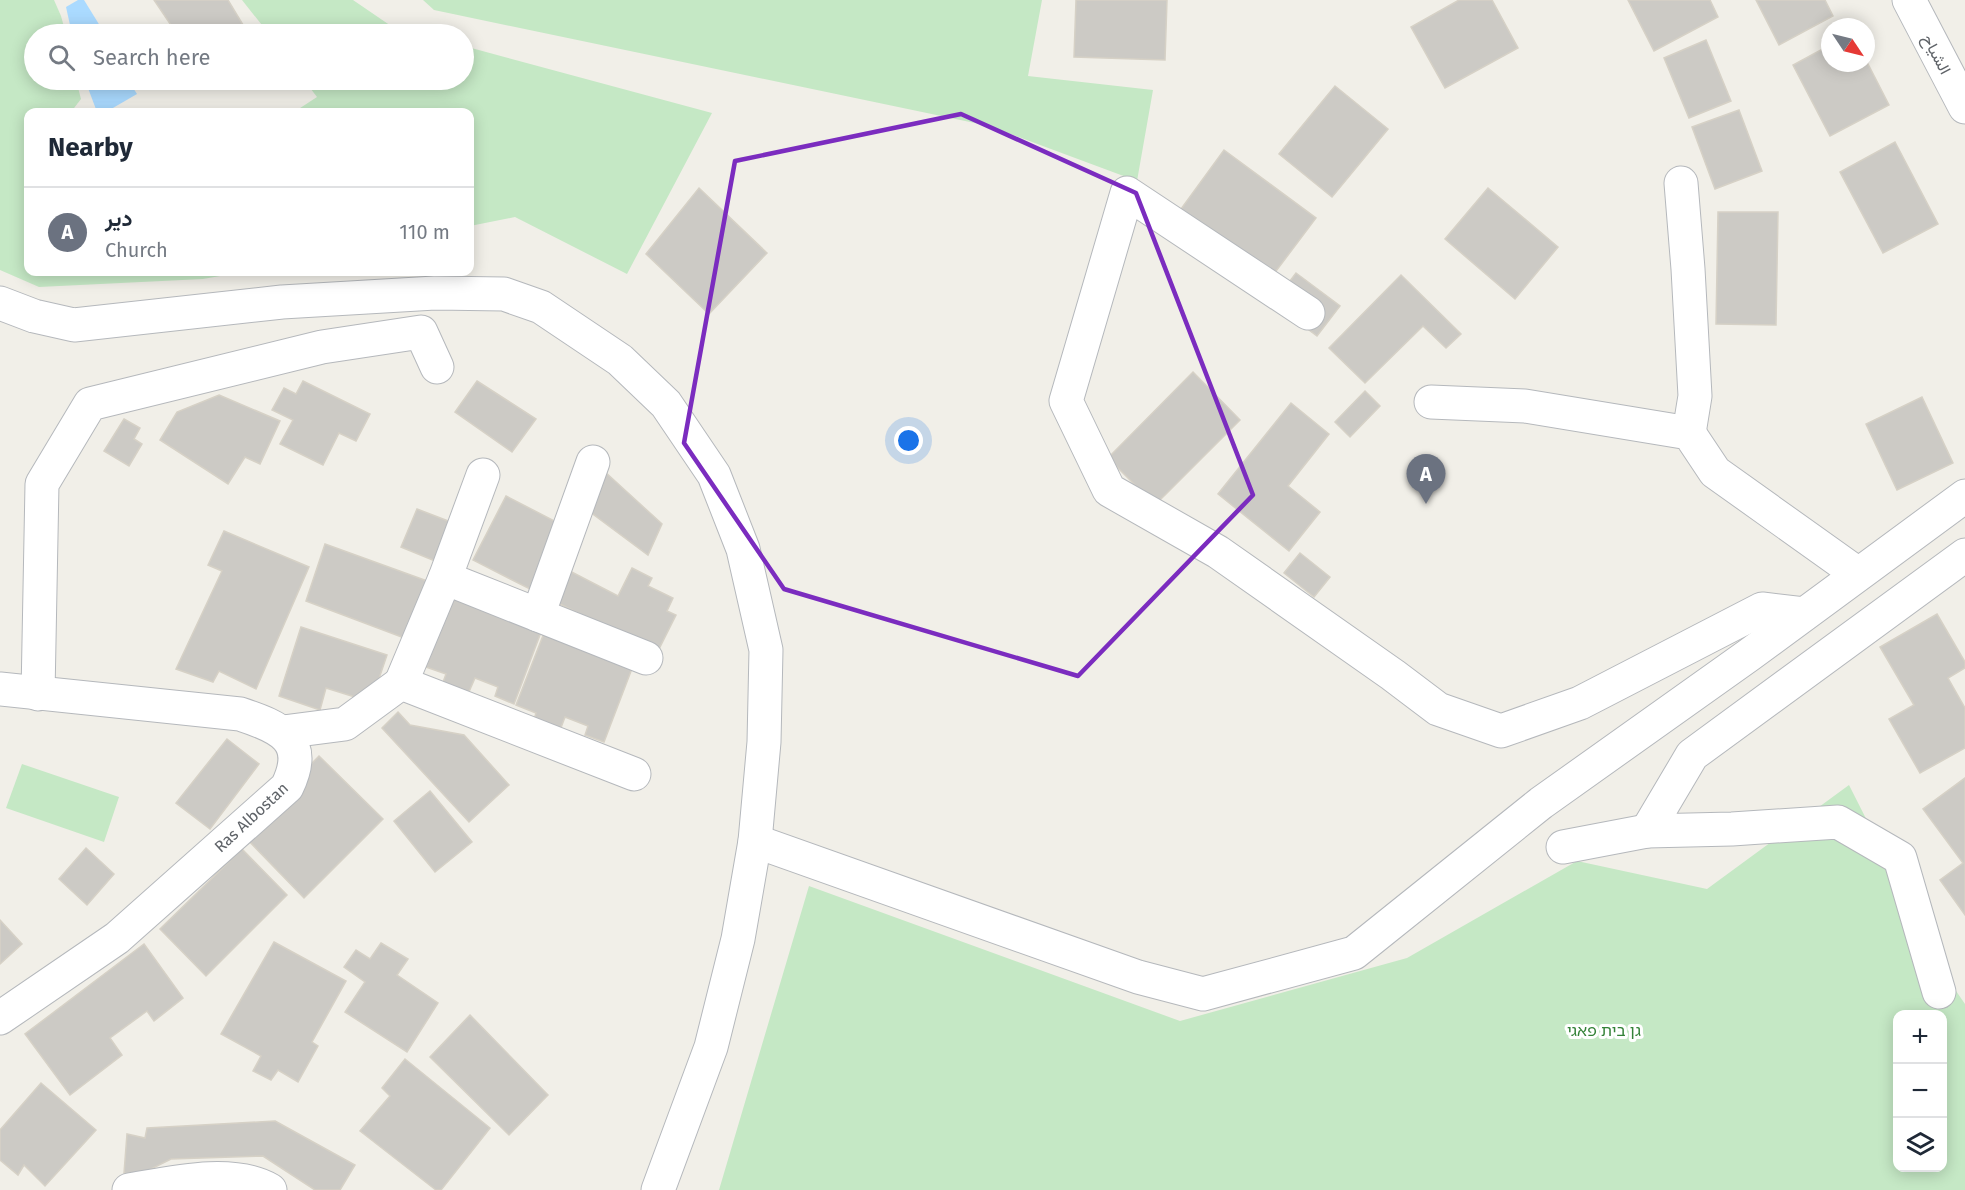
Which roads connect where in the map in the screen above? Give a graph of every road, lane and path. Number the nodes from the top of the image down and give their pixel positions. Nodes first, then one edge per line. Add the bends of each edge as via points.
1 (1909, 0) edge
2 (1965, 107) edge
3 (1681, 183) dead end
4 (0, 303) edge
5 (1308, 313) dead end
6 (437, 367) dead end
7 (1431, 402) dead end
8 (1689, 433) junction
9 (593, 462) dead end
10 (483, 475) dead end
11 (1954, 504) edge
12 (1965, 540) edge
13 (1965, 555) edge
14 (1858, 574) junction
15 (445, 578) junction
16 (1804, 614) junction
17 (538, 615) junction
18 (646, 658) dead end
19 (401, 683) junction
20 (0, 689) edge
21 (38, 694) junction
22 (283, 732) junction
23 (634, 774) dead end
24 (1647, 831) junction
25 (755, 841) junction
26 (1563, 847) dead end
27 (1939, 993) dead end
28 (0, 1018) edge
29 (129, 1190) edge
30 (270, 1190) edge
31 (658, 1190) edge

1 - 2 street, الشياح
3 - 8 street via 1695,396
4 - 25 street via 74,325 282,302 435,293 504,294 541,307 620,360 666,404 714,475 743,549 766,650 764,742
5 - 16 street via 1127,193 1066,401 1109,490 1218,552 1438,709 1501,730 1580,703 1762,609
6 - 21 street via 421,332 322,347 90,404 42,484
7 - 8 street via 1525,406
8 - 14 street via 1715,472
9 - 17 street
10 - 15 street
11 - 12 street
11 - 14 street
13 - 24 street via 1692,756
14 - 16 street
15 - 17 street
15 - 19 street
16 - 25 street via 1541,803 1354,953 1203,994 1138,977
17 - 18 street
19 - 22 street via 345,724
19 - 23 street
20 - 21 street
21 - 22 street via 240,714
22 - 28 street, Ras Albostan via 293,743 294,772 287,787 117,938
24 - 26 street
24 - 27 street via 1838,822 1900,858
25 - 31 street via 738,939 711,1047
29 - 30 street via 225,1178 260,1184

